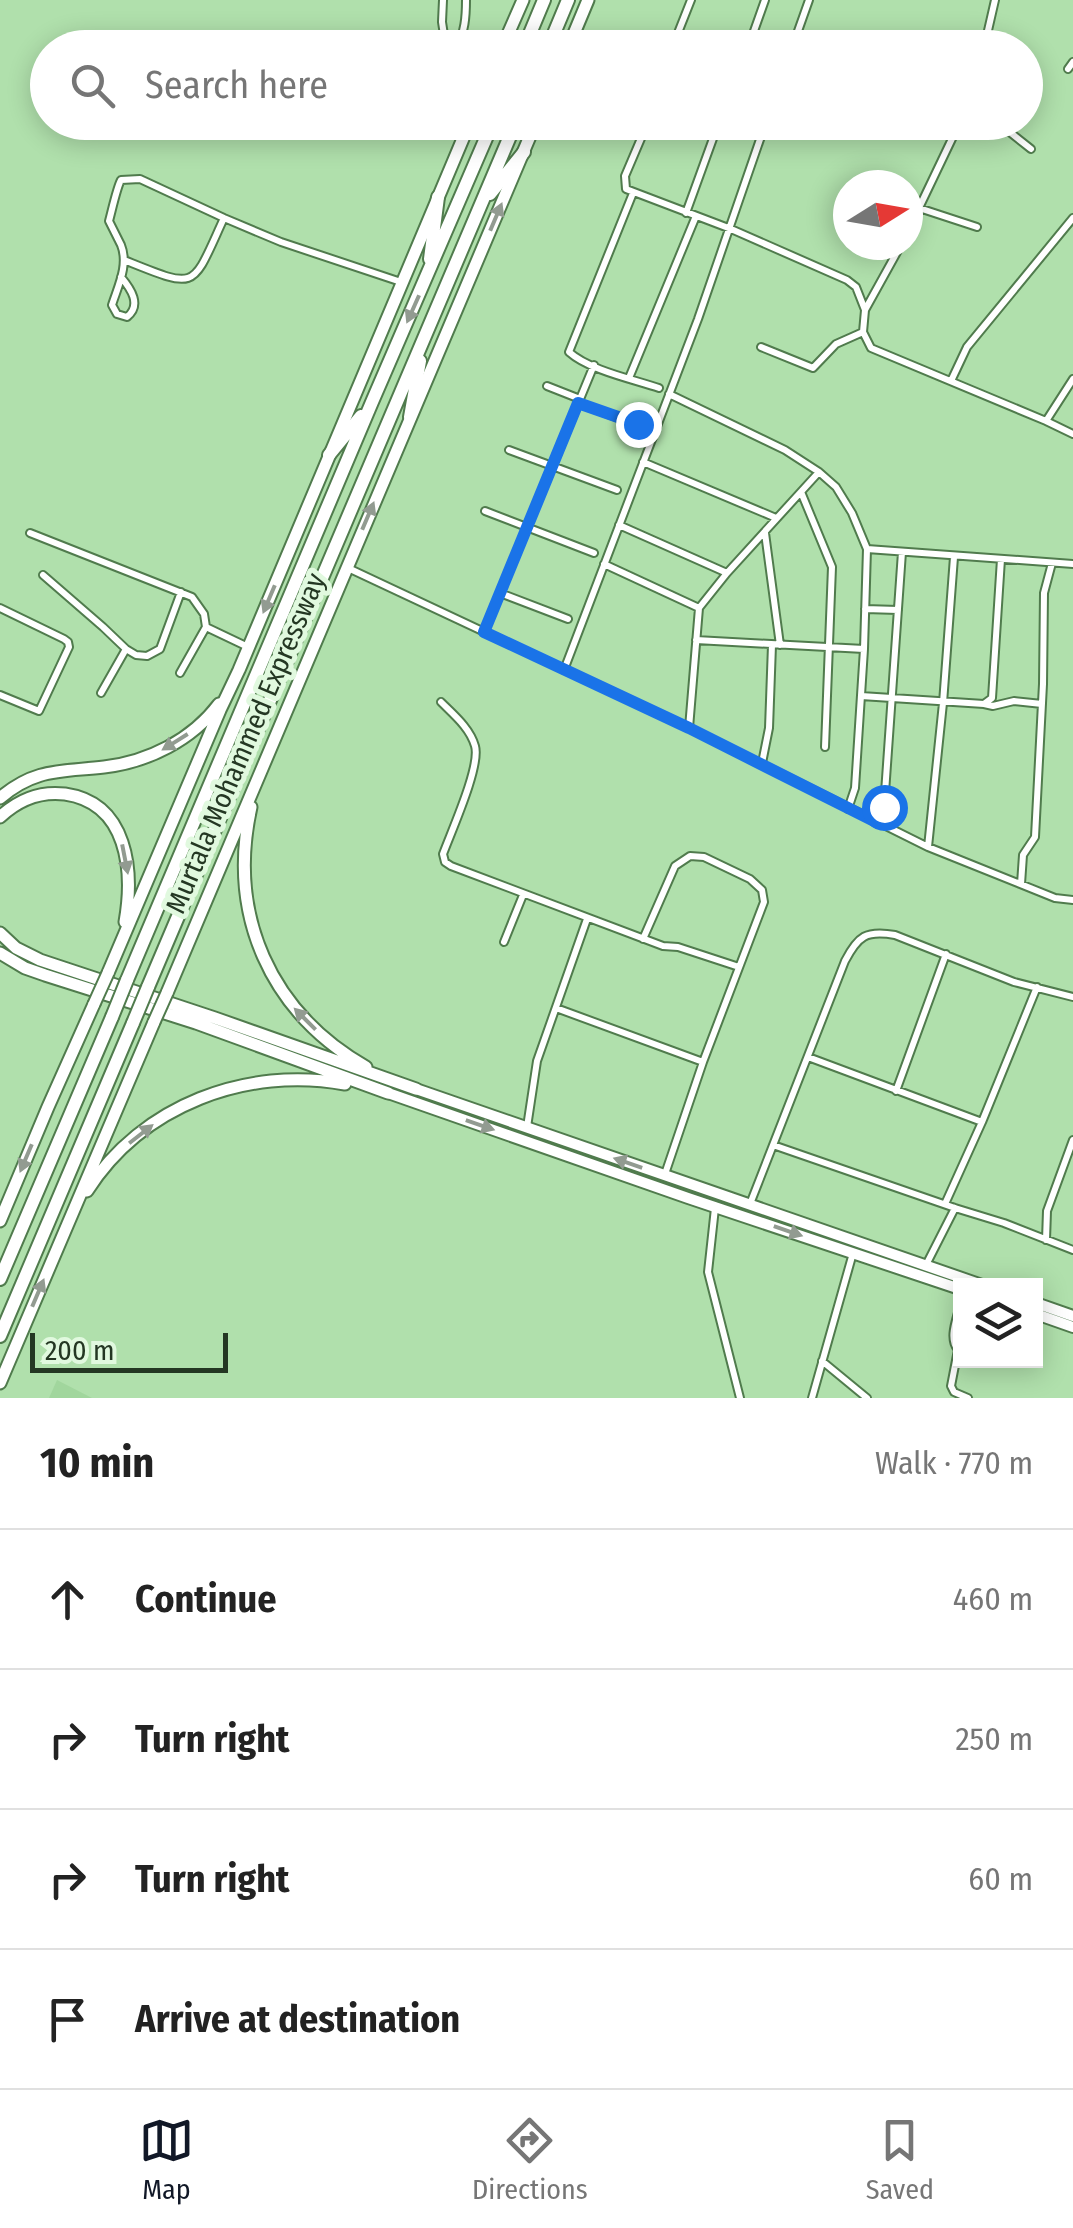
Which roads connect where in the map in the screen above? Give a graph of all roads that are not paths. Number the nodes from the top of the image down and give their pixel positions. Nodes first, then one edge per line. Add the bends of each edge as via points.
1 (443, 0) edge
2 (466, 0) edge
3 (523, 0) edge
4 (544, 0) edge
5 (568, 0) edge
6 (588, 0) edge
7 (691, 0) edge
8 (765, 0) edge
9 (809, 0) edge
10 (995, 0) edge
11 (443, 30) edge
12 (463, 30) edge
13 (510, 30) edge
14 (532, 30) edge
15 (556, 30) edge
16 (576, 30) edge
17 (679, 30) edge
18 (754, 30) edge
19 (798, 30) edge
20 (988, 30) edge
21 (462, 140) edge
22 (485, 140) edge
23 (508, 140) edge
24 (529, 140) edge
25 (640, 140) edge
26 (712, 140) edge
27 (760, 140) edge
28 (951, 140) edge
29 (1018, 140) edge
30 (1030, 150) dead end
31 (524, 152) junction
32 (633, 193) junction
33 (438, 197) junction
34 (923, 200) edge
35 (480, 208) junction
36 (923, 209) edge
37 (686, 212) junction
38 (696, 216) junction
39 (224, 218) junction
40 (1073, 218) edge
41 (977, 227) dead end
42 (730, 229) junction
43 (124, 260) junction
44 (893, 260) edge
45 (122, 277) junction
46 (428, 277) junction
47 (402, 283) junction
48 (866, 310) junction
49 (863, 332) junction
50 (424, 338) junction
51 (762, 347) dead end
52 (594, 365) junction
53 (630, 378) junction
54 (1073, 379) edge
55 (952, 381) junction
56 (547, 386) dead end
57 (659, 388) dead end
58 (669, 394) junction
59 (579, 401) junction
60 (372, 402) junction
61 (410, 417) junction
62 (1046, 421) junction
63 (638, 424) dead end
64 (1073, 434) edge
65 (509, 450) dead end
66 (330, 455) junction
67 (642, 462) junction
68 (552, 466) junction
69 (820, 472) junction
70 (616, 490) dead end
71 (801, 492) junction
72 (486, 512) dead end
73 (776, 518) junction
74 (618, 525) junction
75 (526, 528) junction
76 (764, 532) junction
77 (30, 533) dead end
78 (867, 550) junction
79 (902, 552) junction
80 (594, 553) dead end
81 (954, 556) junction
82 (1001, 559) junction
83 (1052, 563) junction
84 (604, 564) junction
85 (1073, 564) edge
86 (347, 568) junction
87 (727, 573) junction
88 (43, 575) dead end
89 (181, 592) junction
90 (500, 593) junction
91 (0, 608) edge
92 (699, 608) junction
93 (865, 609) junction
94 (898, 610) junction
95 (568, 619) dead end
96 (206, 627) junction
97 (484, 632) junction
98 (696, 640) junction
99 (776, 645) junction
100 (249, 647) junction
101 (829, 648) junction
102 (126, 649) junction
103 (864, 650) junction
104 (240, 670) junction
105 (564, 670) junction
106 (180, 673) dead end
107 (101, 693) dead end
108 (0, 695) edge
109 (861, 696) junction
110 (893, 698) junction
111 (441, 702) dead end
112 (943, 703) junction
113 (984, 704) junction
114 (1042, 704) junction
115 (689, 728) junction
116 (825, 748) dead end
117 (762, 764) junction
118 (260, 774) junction
119 (0, 798) edge
120 (848, 809) junction
121 (0, 817) edge
122 (878, 823) junction
123 (928, 848) junction
124 (1020, 884) junction
125 (523, 895) junction
126 (1073, 900) edge
127 (587, 919) junction
128 (0, 932) edge
129 (643, 938) junction
130 (504, 942) dead end
131 (118, 949) junction
132 (0, 952) edge
133 (946, 954) junction
134 (739, 968) junction
135 (1037, 987) junction
136 (1073, 997) edge
137 (556, 1008) junction
138 (808, 1056) junction
139 (703, 1062) junction
140 (416, 1089) junction
141 (896, 1091) junction
142 (388, 1093) junction
143 (982, 1122) junction
144 (527, 1127) junction
145 (1073, 1140) edge
146 (774, 1144) junction
147 (664, 1175) junction
148 (750, 1204) junction
149 (945, 1204) junction
150 (76, 1206) junction
151 (715, 1207) junction
152 (955, 1208) junction
153 (0, 1221) edge
154 (1046, 1240) junction
155 (1073, 1250) edge
156 (853, 1254) junction
157 (926, 1265) junction
158 (0, 1278) edge
159 (963, 1278) edge
160 (953, 1287) edge
161 (1043, 1305) edge
162 (1043, 1316) edge
163 (1073, 1316) edge
164 (1073, 1327) edge
165 (0, 1336) edge
166 (821, 1360) junction
167 (954, 1368) edge
168 (0, 1382) edge
169 (740, 1398) edge
170 (812, 1398) edge
171 (867, 1398) edge
172 (968, 1398) edge

1 - 11 street
2 - 12 street
3 - 13 highway
4 - 14 highway
5 - 15 highway
6 - 16 highway
7 - 17 street
8 - 18 street
9 - 19 street
10 - 20 street
21 - 33 highway, Murtala Mohammed Expressway
22 - 46 highway, Murtala Mohammed Expressway
23 - 35 highway, Murtala Mohammed Expressway
24 - 31 highway, Murtala Mohammed Expressway
25 - 32 street via 625,176
26 - 37 street
27 - 42 street
28 - 34 street
29 - 30 street
31 - 35 highway
61 -> 31 highway, Murtala Mohammed Expressway
32 - 37 street
32 - 52 street via 569,349
33 - 46 highway
33 - 47 highway, Murtala Mohammed Expressway
35 - 50 highway, Murtala Mohammed Expressway
36 - 41 street
37 - 38 street
38 - 42 street
38 - 53 street
39 - 43 street via 202,268 190,278 172,280
39 - 43 street via 140,179 121,180 109,221
39 - 47 street
40 - 55 street via 968,347
42 - 48 street via 847,280
42 - 58 street
43 - 45 street
44 - 48 street
45 - 45 street via 112,305 126,317 135,305
46 -> 60 highway, Murtala Mohammed Expressway
47 - 66 highway, Murtala Mohammed Expressway
48 - 49 street
49 - 51 street via 836,344 813,368
49 - 55 street via 871,348
50 - 61 highway
50 - 165 highway, Murtala Mohammed Expressway, bridge
52 - 53 street
52 - 59 street
53 - 57 street
54 - 62 street
55 - 62 street
56 - 59 street
58 - 67 street
58 - 69 street
59 - 63 street
59 - 68 street
60 - 66 highway
60 - 158 highway, Murtala Mohammed Expressway, bridge
86 -> 61 highway, Murtala Mohammed Expressway
62 - 64 street
65 - 68 street
66 -> 100 highway, Murtala Mohammed Expressway
67 - 73 street
67 - 74 street
68 - 70 street
68 - 75 street
69 - 71 street
69 - 78 street via 845,500
71 - 73 street
71 - 101 street via 830,559
72 - 75 street
73 - 76 street
74 - 84 street
74 - 87 street
75 - 80 street
75 - 90 street
76 - 87 street
76 - 99 street
77 - 89 street
78 - 79 street
78 - 93 street
79 - 81 street
79 - 94 street
81 - 82 street
81 - 112 street
82 - 83 street
82 - 113 street via 992,698
83 - 85 street
83 - 114 street via 1044,594
84 - 92 street
84 - 105 street
86 - 97 street
86 - 118 highway, Murtala Mohammed Expressway
87 - 92 street
88 - 102 street
89 - 96 street via 199,605
89 - 102 street via 160,649 147,656
90 - 95 street
90 - 97 street
91 - 108 street via 68,647 39,711
92 - 98 street
93 - 94 street
93 - 103 street
94 - 110 street
96 - 100 street
96 - 106 street
97 - 105 street
98 - 99 street
98 - 115 street
99 - 101 street
99 - 117 street
100 - 104 highway, Murtala Mohammed Expressway
101 - 103 street
101 - 116 street
102 - 107 street
103 - 109 street
104 -> 119 highway via 214,710 172,745 122,764 39,774
104 - 131 highway, Murtala Mohammed Expressway
105 - 115 street
109 - 110 street
109 - 120 street
110 - 112 street
110 - 122 street
111 - 125 street via 476,747 445,862
112 - 113 street
112 - 123 street
113 - 114 street
114 - 124 street via 1035,838 1023,855
115 - 117 street
117 - 120 street
140 -> 118 highway via 361,1064 321,1034 268,968 244,881 246,833
118 - 150 highway, Murtala Mohammed Expressway, bridge
120 - 122 street
121 -> 131 highway via 20,801 58,794 84,799 110,819 128,869
122 - 123 street
123 - 124 street
124 - 126 street
125 - 127 street
125 - 130 street
127 - 129 street
127 - 137 street
128 - 140 highway via 40,960
129 - 134 street
129 - 134 street via 675,866 690,856 704,857 762,890 764,902
131 -> 153 highway, Murtala Mohammed Expressway, bridge
132 - 142 highway via 35,972
133 - 135 street
133 - 138 street via 894,935 861,937
133 - 141 street
134 - 139 street
135 - 136 street
135 - 143 street
137 - 139 street
137 - 144 street via 536,1061
138 - 141 street
138 - 146 street
139 - 147 street
140 - 144 main road
141 - 143 street
150 -> 142 highway via 142,1132 210,1094 287,1078
142 -> 151 main road
143 - 149 street
147 -> 144 main road
145 - 154 street via 1047,1211
146 - 148 street
146 - 149 street
147 - 148 main road
148 - 157 main road
149 - 152 street
168 -> 150 highway, Murtala Mohammed Expressway
151 -> 156 main road
151 - 169 street via 708,1272
152 - 154 street
152 - 157 street
154 - 155 street
156 - 160 main road
156 - 166 street
157 - 159 main road
161 - 163 main road
162 - 164 main road
166 - 170 street
166 - 171 street
167 - 172 street via 950,1386

